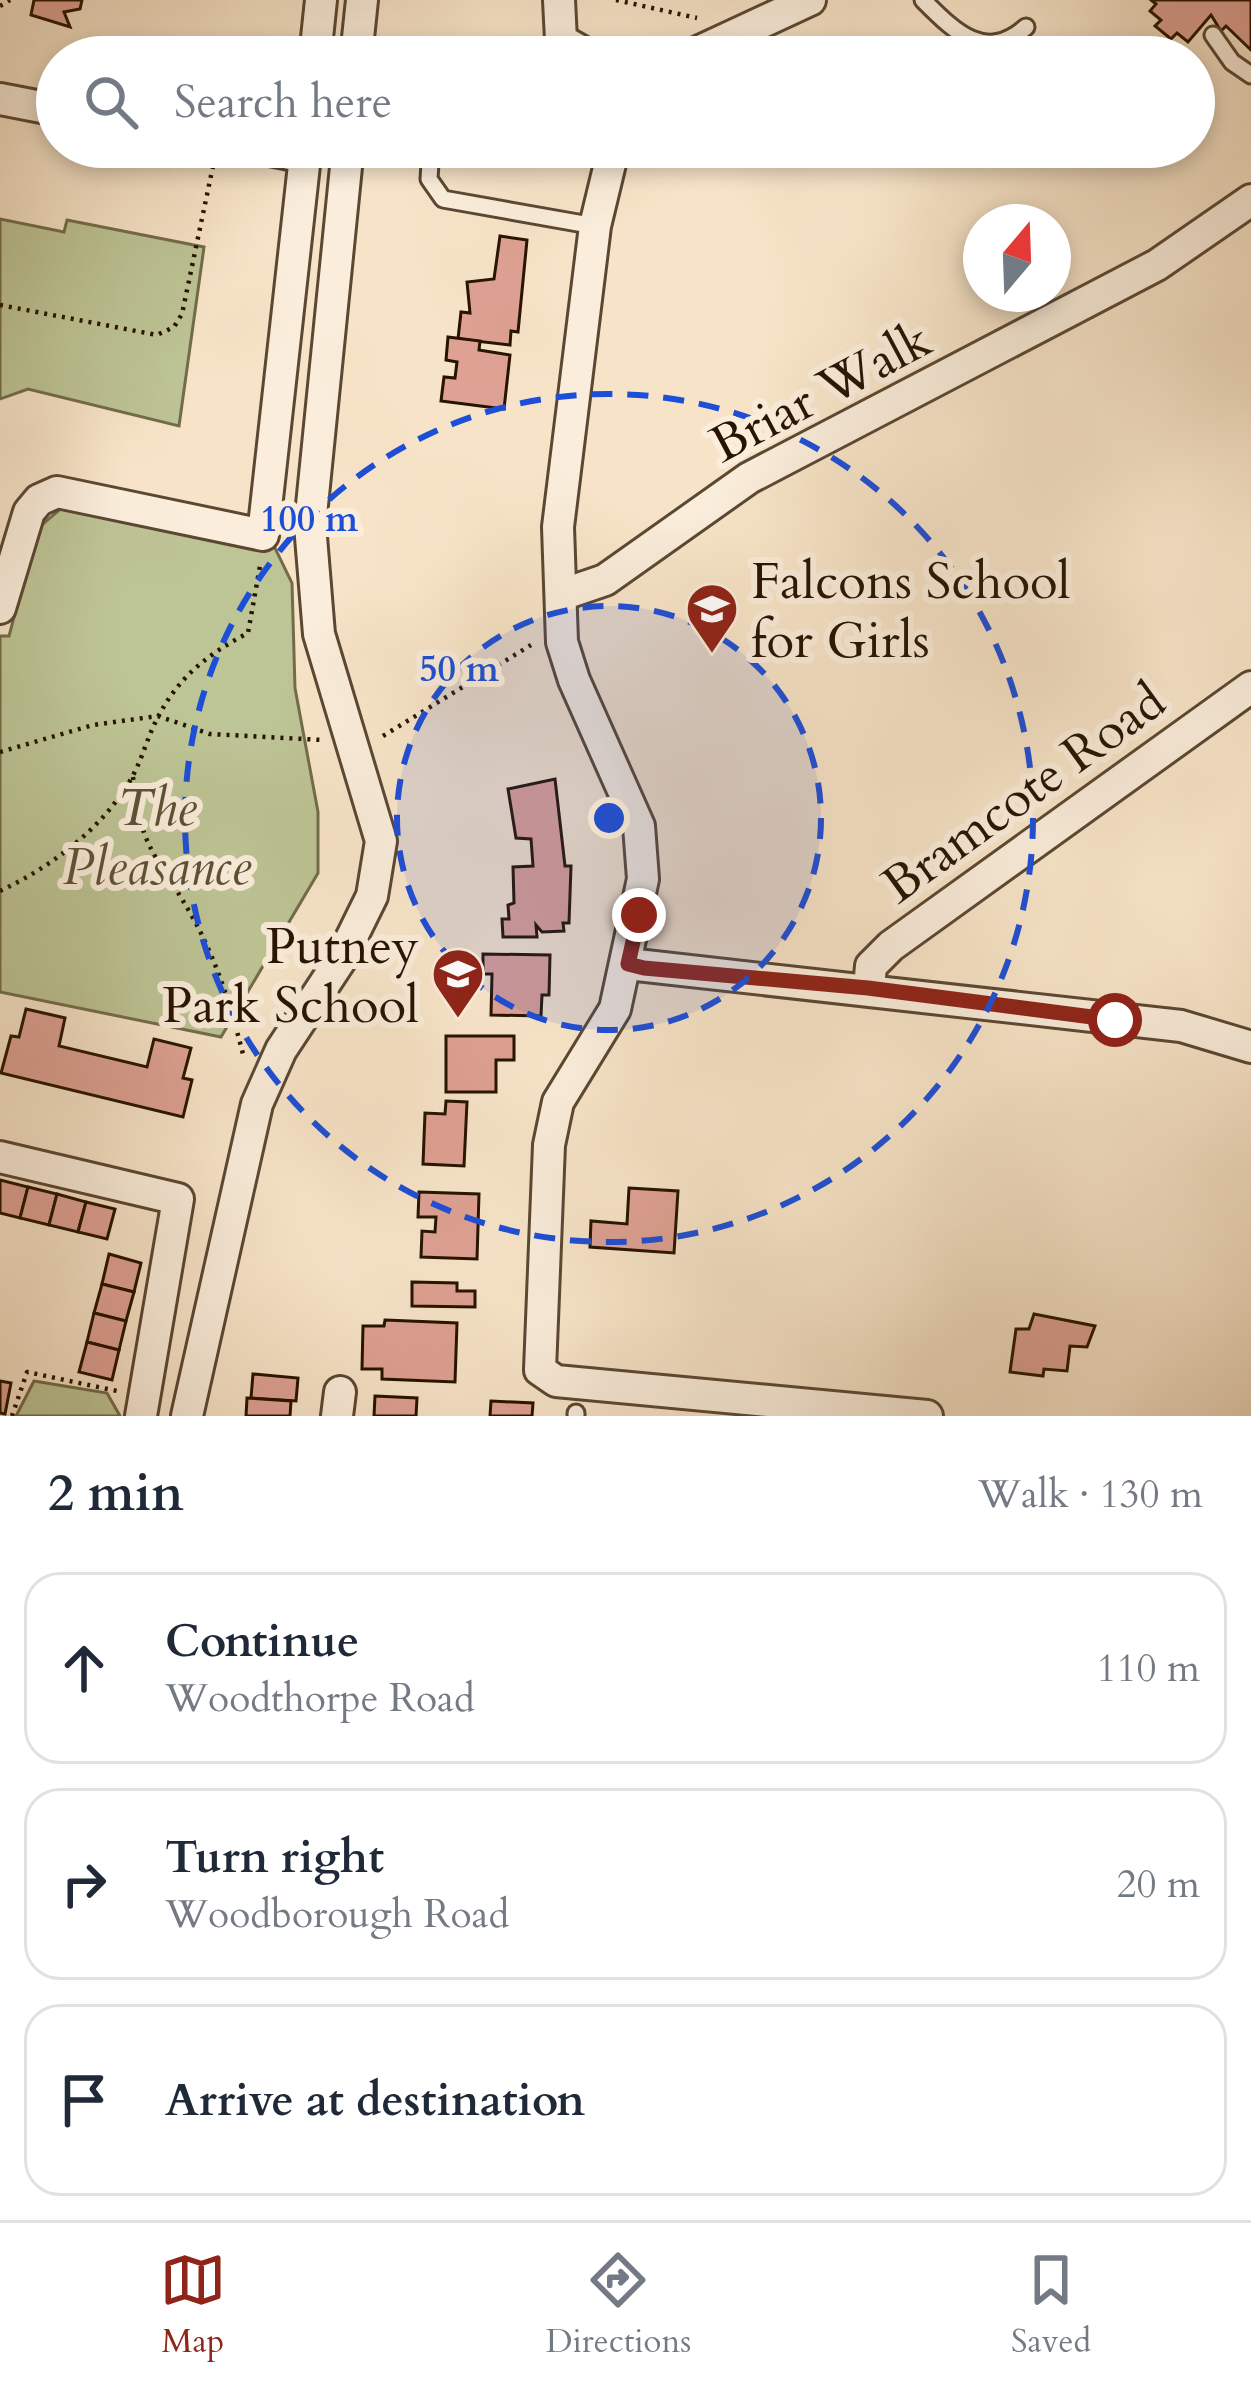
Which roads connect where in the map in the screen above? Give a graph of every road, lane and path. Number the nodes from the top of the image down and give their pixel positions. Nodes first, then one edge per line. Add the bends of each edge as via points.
1 (10, 0) edge
2 (321, 0) edge
3 (362, 0) edge
4 (559, 0) edge
5 (616, 0) edge
6 (810, 0) edge
7 (923, 0) edge
8 (0, 6) edge
9 (1026, 27) dead end
10 (744, 29) junction
11 (317, 36) edge
12 (358, 36) edge
13 (560, 36) edge
14 (730, 36) edge
15 (964, 36) edge
16 (1016, 36) edge
17 (1215, 38) edge
18 (1251, 75) edge
19 (0, 99) edge
20 (36, 106) edge
21 (213, 168) edge
22 (304, 168) edge
23 (346, 168) edge
24 (430, 168) edge
25 (609, 168) edge
26 (1251, 200) edge
27 (595, 226) junction
28 (0, 304) edge
29 (263, 535) junction
30 (561, 595) junction
31 (0, 608) edge
32 (542, 643) dead end
33 (1251, 687) edge
34 (158, 716) junction
35 (348, 739) junction
36 (0, 752) edge
37 (133, 777) junction
38 (0, 891) edge
39 (628, 964) junction
40 (868, 988) junction
41 (1251, 1047) edge
42 (256, 1104) junction
43 (0, 1157) edge
44 (622, 1402) edge
45 (143, 1408) edge
46 (12, 1416) edge
47 (187, 1416) edge
48 (927, 1416) edge

1 - 8 path
2 - 11 street
3 - 12 street
4 - 13 street
5 - 10 path
6 - 10 street
7 - 15 lane
9 - 16 lane
10 - 14 street
17 - 18 lane
19 - 20 street
21 - 28 path via 174,327 157,335
22 - 29 street
23 - 35 street via 310,525 319,634
24 - 27 lane via 443,199
25 - 27 street
26 - 30 street, Briar Walk via 1157,266 748,478 605,580
27 - 30 street via 558,527
29 - 31 street via 57,492 29,512
29 - 34 path via 248,633 201,657
30 - 39 street via 562,642 574,680 639,826 643,879
32 - 35 path via 388,736
33 - 40 street, Bramcote Road via 891,946 871,967
34 - 35 path via 210,734
34 - 36 path
34 - 37 path
35 - 42 street via 381,841 372,896
37 - 38 path via 43,870
37 - 42 path via 139,830 224,983
39 - 40 street
39 - 44 street via 615,1010 558,1102 540,1354 544,1377
40 - 41 street via 1180,1026
42 - 47 street
43 - 45 street via 178,1199
44 - 48 street
45 - 46 path via 106,1387 27,1372

